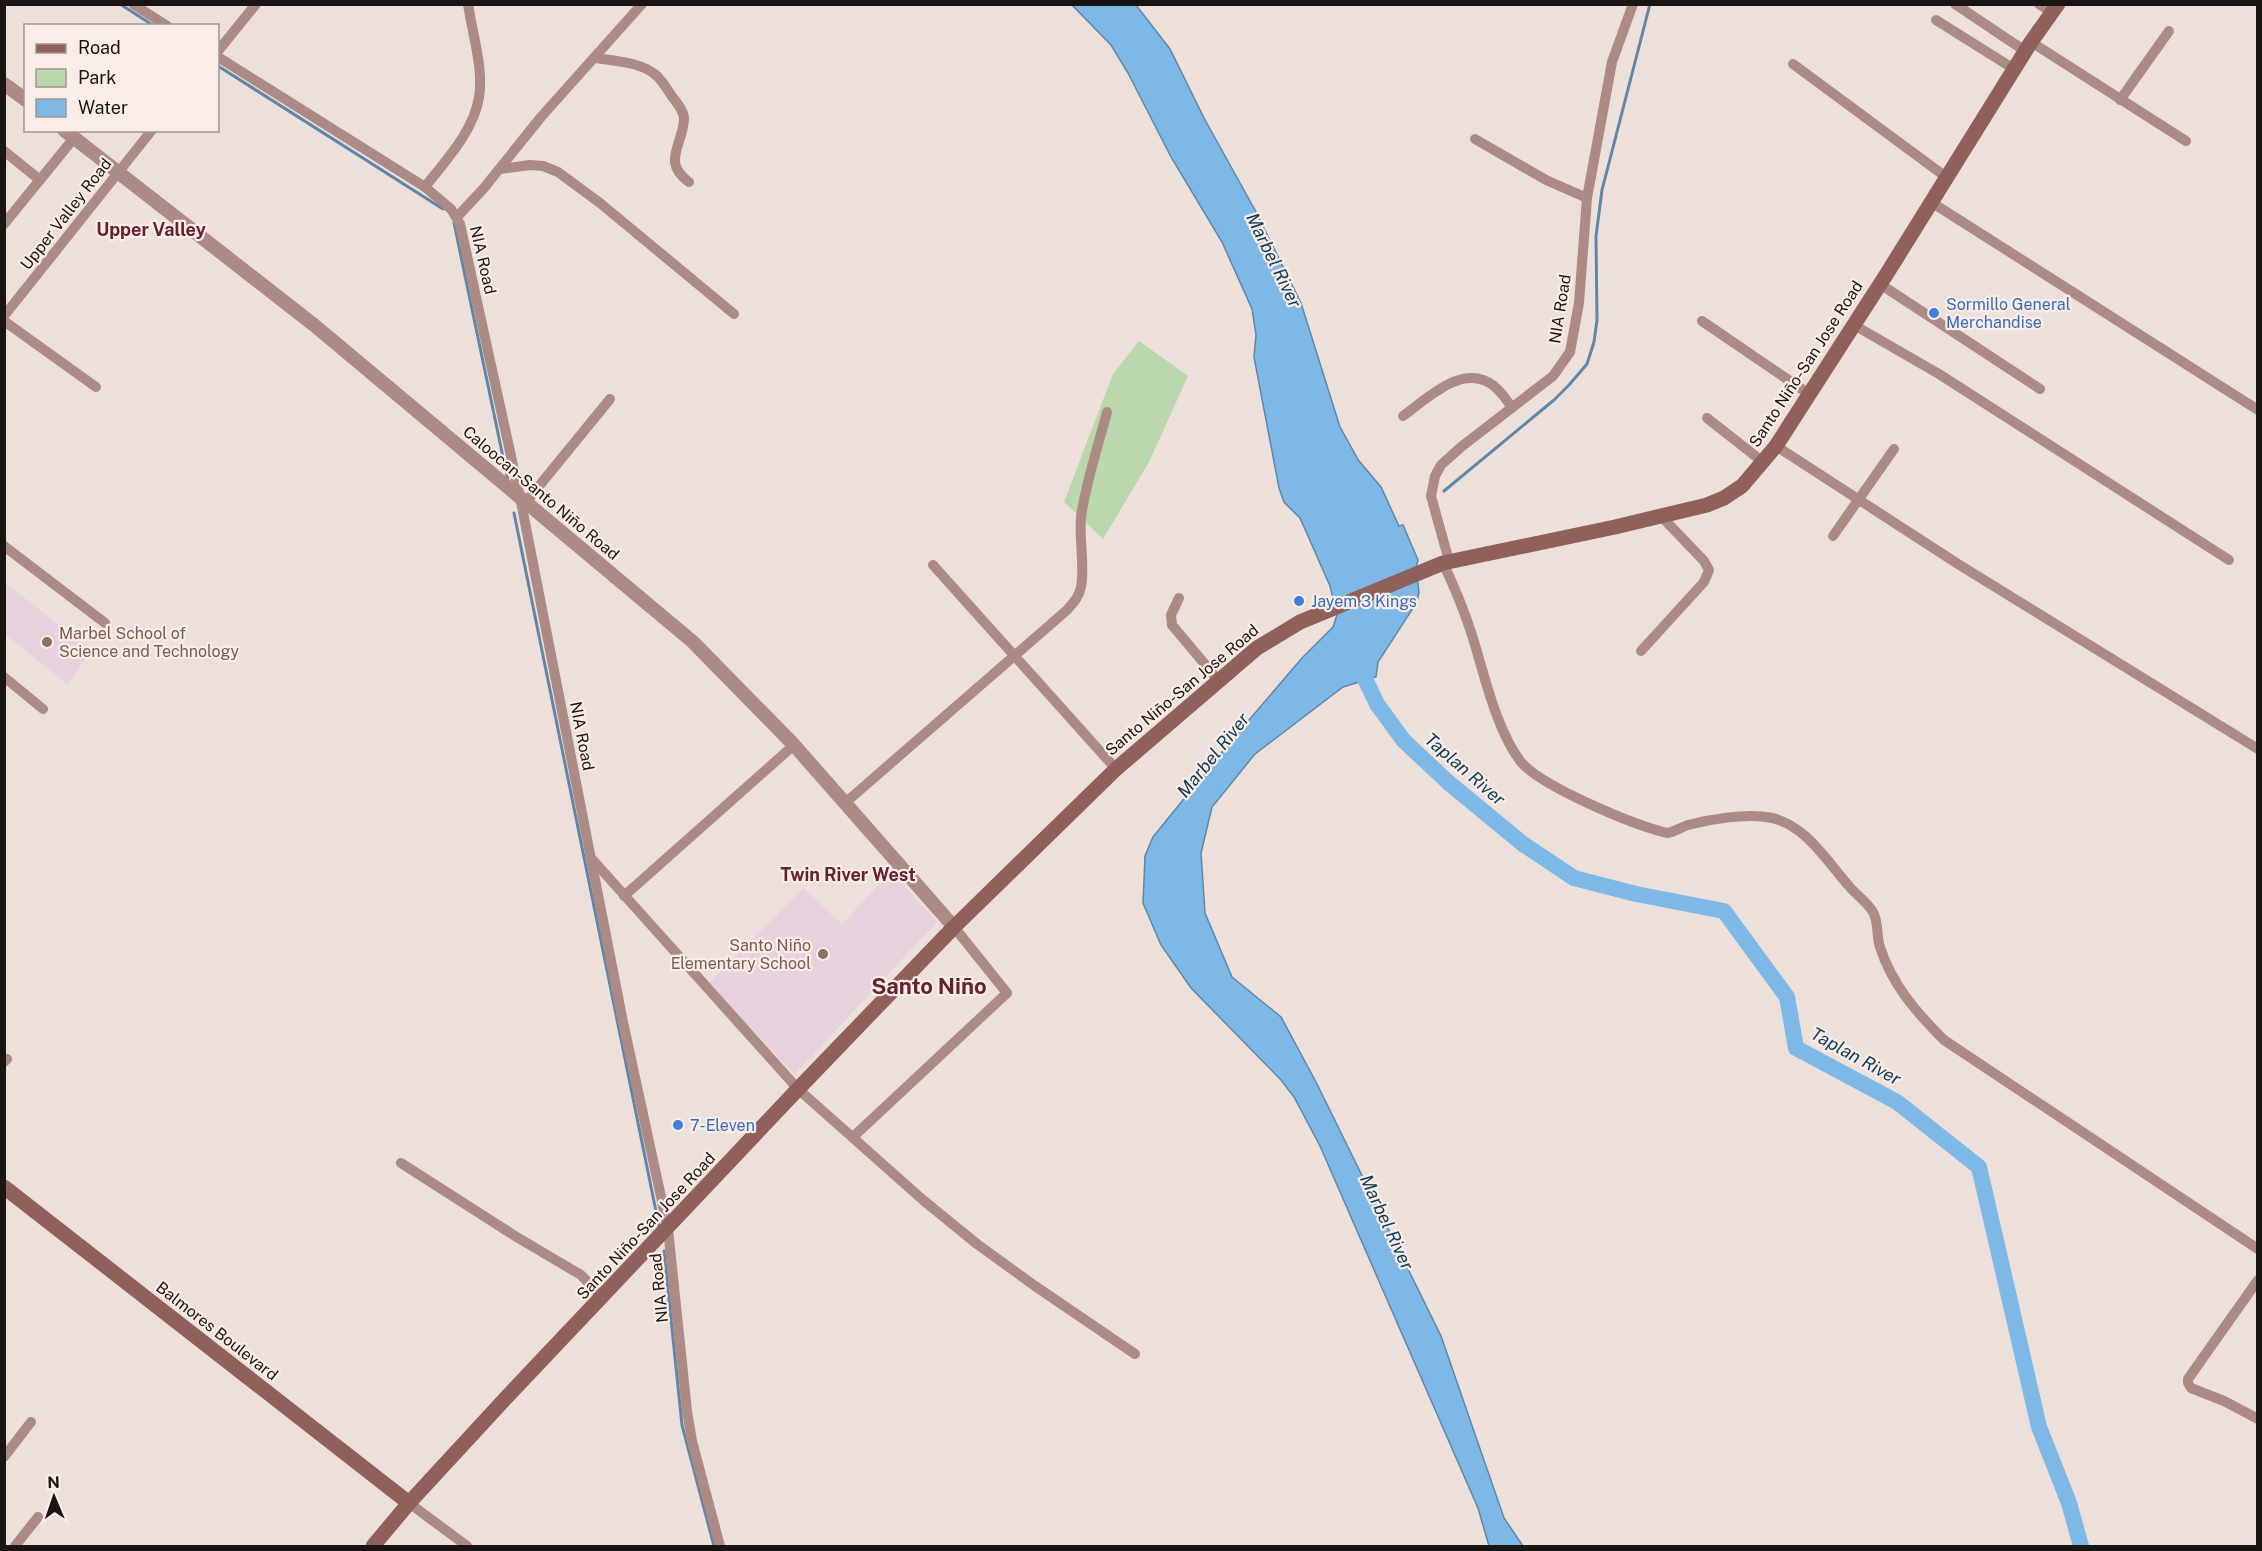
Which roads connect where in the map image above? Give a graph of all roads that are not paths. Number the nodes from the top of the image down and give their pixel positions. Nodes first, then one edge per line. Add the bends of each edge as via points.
1 (133, 4) edge
2 (256, 4) edge
3 (468, 4) edge
4 (642, 4) edge
5 (1633, 4) edge
6 (1955, 4) edge
7 (2049, 7) edge
8 (1936, 20) dead end
9 (163, 24) edge
10 (2169, 31) dead end
11 (2028, 46) junction
12 (219, 50) edge
13 (219, 58) edge
14 (596, 58) junction
15 (1793, 64) dead end
16 (2014, 69) junction
17 (4, 84) edge
18 (24, 99) edge
19 (2120, 100) junction
20 (150, 132) edge
21 (69, 134) edge
22 (1475, 139) dead end
23 (2186, 141) dead end
24 (4, 151) edge
25 (500, 169) junction
26 (118, 171) junction
27 (1946, 177) junction
28 (40, 180) junction
29 (689, 182) dead end
30 (425, 188) junction
31 (1587, 198) junction
32 (1931, 202) junction
33 (457, 217) junction
34 (6, 219) edge
35 (1880, 284) junction
36 (734, 314) dead end
37 (4, 316) edge
38 (4, 321) edge
39 (1702, 321) dead end
40 (1854, 325) junction
41 (96, 387) dead end
42 (2040, 389) dead end
43 (1809, 394) junction
44 (610, 399) dead end
45 (1512, 408) junction
46 (2258, 410) edge
47 (1107, 412) dead end
48 (1403, 416) dead end
49 (1707, 418) dead end
50 (1776, 446) junction
51 (1894, 449) dead end
52 (1763, 462) junction
53 (523, 500) junction
54 (1860, 500) junction
55 (1661, 516) junction
56 (1833, 536) dead end
57 (4, 546) edge
58 (2229, 560) dead end
59 (1446, 562) junction
60 (933, 565) dead end
61 (1179, 598) dead end
62 (105, 623) dead end
63 (1641, 651) dead end
64 (1014, 655) junction
65 (4, 677) edge
66 (1219, 681) junction
67 (43, 709) dead end
68 (794, 745) junction
69 (2258, 749) edge
70 (1116, 769) junction
71 (845, 803) junction
72 (591, 858) junction
73 (624, 896) junction
74 (954, 927) junction
75 (798, 1089) junction
76 (853, 1137) junction
77 (401, 1163) dead end
78 (4, 1187) edge
79 (668, 1229) junction
80 (2258, 1249) edge
81 (2258, 1280) edge
82 (603, 1298) junction
83 (1135, 1354) dead end
84 (2258, 1419) edge
85 (31, 1422) dead end
86 (4, 1457) edge
87 (409, 1503) junction
88 (38, 1517) dead end
89 (15, 1546) edge
90 (373, 1546) edge
91 (466, 1546) edge
92 (720, 1546) edge

1 - 9 street
2 - 12 street
3 - 30 street via 480,78 479,98 467,129
4 - 14 street
5 - 31 street, NIA Road via 1612,62
6 - 11 street
7 - 11 main road, Santo Niño-San Jose Road
8 - 16 street
10 - 19 street
11 - 16 main road, Santo Niño-San Jose Road
11 - 19 street
13 - 30 street, NIA Road
14 - 25 street
14 - 29 street via 639,66 662,82 684,116 675,163
15 - 27 street
16 - 27 main road, Santo Niño-San Jose Road
17 - 18 street
19 - 23 street
20 - 26 street, Upper Valley Road
21 - 26 street, Caloocan-Santo Niño Road
21 - 28 street
22 - 31 street via 1546,180
24 - 28 street
25 - 33 street
25 - 36 street via 530,165 558,172
26 - 37 street, Upper Valley Road
26 - 53 street, Caloocan-Santo Niño Road via 314,325
27 - 32 main road, Santo Niño-San Jose Road
28 - 34 street
30 - 33 street, NIA Road
31 - 45 street, NIA Road via 1580,303 1570,352 1553,376
32 - 35 main road, Santo Niño-San Jose Road
32 - 46 street
33 - 53 street, NIA Road
35 - 40 main road, Santo Niño-San Jose Road
35 - 42 street
38 - 41 street
39 - 43 street
40 - 43 main road, Santo Niño-San Jose Road
40 - 58 street via 1939,374
43 - 50 main road, Santo Niño-San Jose Road
44 - 53 street
45 - 48 street via 1493,385 1466,378 1450,382
45 - 59 street, NIA Road via 1451,455 1435,476 1431,487 1433,508
47 - 64 street via 1086,488 1080,541 1082,585 1078,598
49 - 52 street
50 - 52 main road, Santo Niño-San Jose Road
50 - 54 street
51 - 54 street
52 - 55 main road, Santo Niño-San Jose Road via 1742,486 1724,498
53 - 68 street, Caloocan-Santo Niño Road via 693,642
53 - 72 street, NIA Road
54 - 56 street
54 - 69 street
55 - 59 main road, Santo Niño-San Jose Road
55 - 63 street via 1709,570 1704,582
57 - 62 street
59 - 66 main road, Santo Niño-San Jose Road via 1322,612 1271,638
59 - 80 street, NIA Road via 1503,730 1521,762 1541,779 1667,833 1734,818 1776,818 1791,826 1872,910 1881,950 1904,996 1944,1040
60 - 64 street
61 - 66 street via 1172,624
64 - 70 street
64 - 71 street
65 - 67 street
66 - 70 main road, Santo Niño-San Jose Road
68 - 71 street, Caloocan-Santo Niño Road
68 - 73 street
70 - 74 main road, Santo Niño-San Jose Road
71 - 74 street, Caloocan-Santo Niño Road
72 - 73 street
72 - 79 street, NIA Road
73 - 75 street
74 - 75 main road, Santo Niño-San Jose Road
74 - 76 street via 1007,993
75 - 76 street
75 - 79 main road, Santo Niño-San Jose Road
76 - 83 street via 977,1244
77 - 82 street via 581,1275
78 - 87 main road, Balmores Boulevard
79 - 82 main road, Santo Niño-San Jose Road
79 - 92 street, NIA Road via 687,1411
81 - 84 street via 2188,1381 2192,1388
82 - 87 main road, Santo Niño-San Jose Road
85 - 86 street
87 - 90 main road, Santo Niño-San Jose Road
87 - 91 street
88 - 89 street

